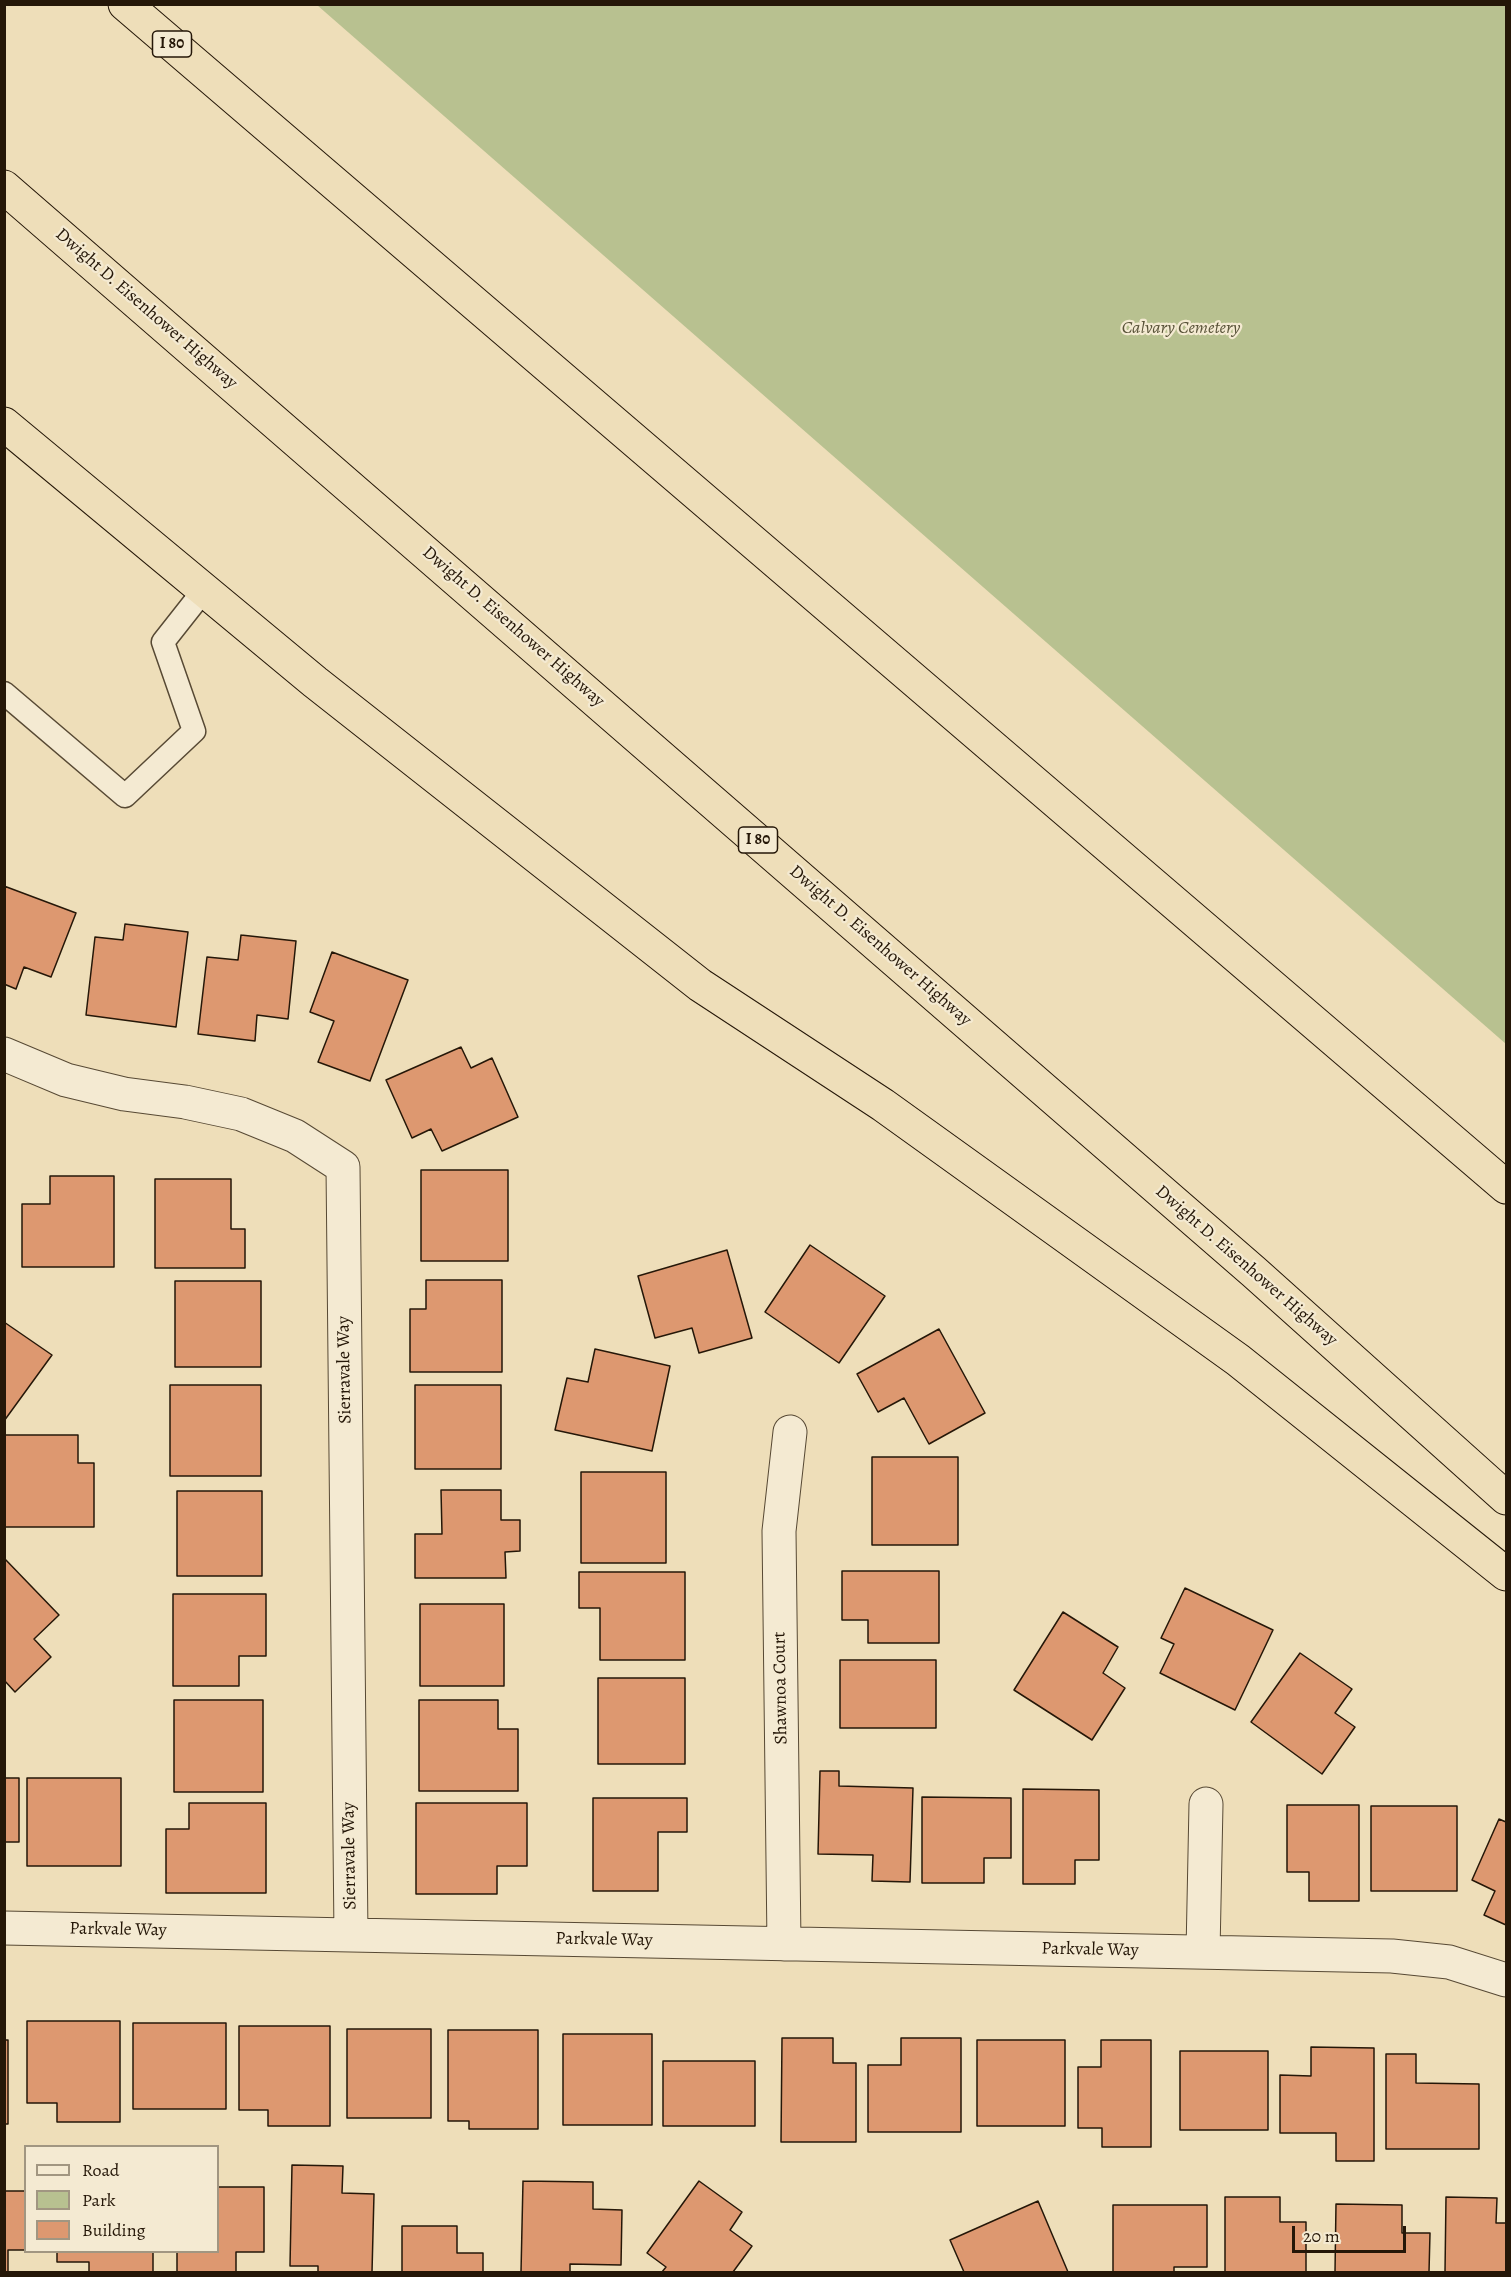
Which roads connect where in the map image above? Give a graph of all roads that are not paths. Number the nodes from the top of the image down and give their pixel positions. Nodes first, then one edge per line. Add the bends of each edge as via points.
1 (125, 4) edge
2 (147, 4) edge
3 (218, 84) junction
4 (4, 187) edge
5 (4, 424) edge
6 (204, 590) junction
7 (4, 693) edge
8 (4, 1054) edge
9 (1506, 1187) edge
10 (790, 1432) dead end
11 (1506, 1498) edge
12 (1506, 1574) edge
13 (1206, 1804) dead end
14 (4, 1928) edge
15 (351, 1935) junction
16 (784, 1944) junction
17 (1203, 1952) junction
18 (1506, 1980) edge

1 - 3 highway, I 80
2 - 3 highway
3 - 9 highway, I 80
4 - 11 highway, Dwight D. Eisenhower Highway / I 80 via 1254,1272
5 - 6 highway
6 - 7 lane via 163,642 194,731 125,796
6 - 12 highway via 700,986 883,1105 1238,1360
8 - 15 street, Sierravale Way via 66,1080 241,1114 295,1136 343,1167
10 - 16 street, Shawnoa Court via 779,1531
13 - 17 street
14 - 15 street, Parkvale Way
15 - 16 street, Parkvale Way
16 - 17 street, Parkvale Way
17 - 18 street, Parkvale Way via 1392,1956 1449,1962

